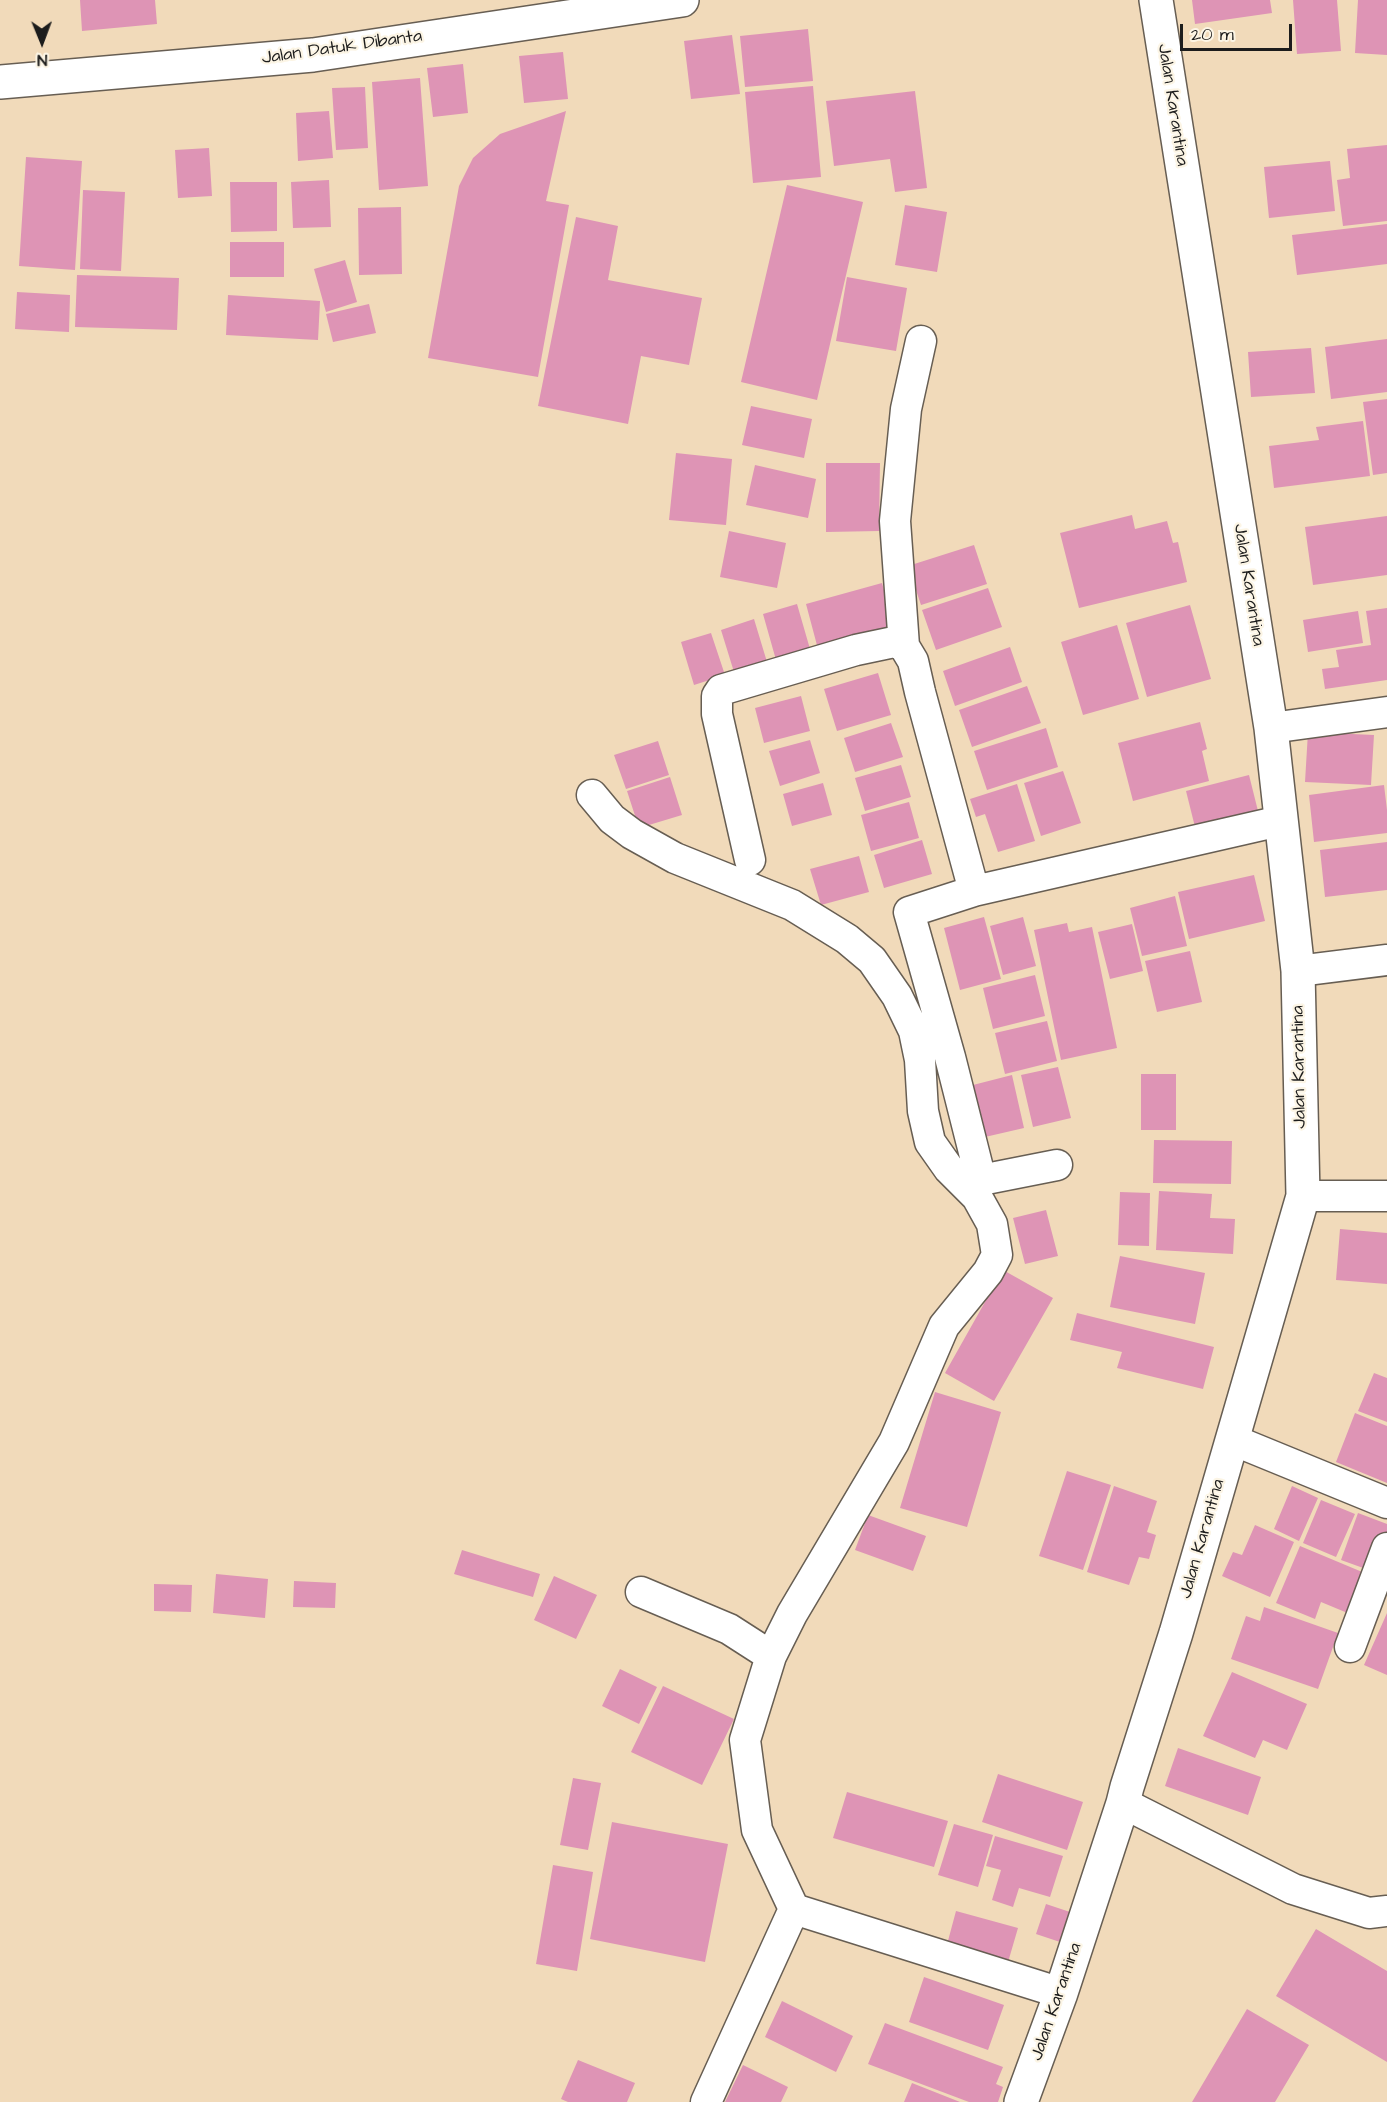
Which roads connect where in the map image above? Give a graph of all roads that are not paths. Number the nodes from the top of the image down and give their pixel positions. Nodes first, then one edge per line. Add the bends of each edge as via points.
1 (682, 0) edge
2 (1156, 0) edge
3 (0, 82) edge
4 (921, 341) dead end
5 (904, 646) junction
6 (1387, 712) edge
7 (1271, 728) junction
8 (592, 795) dead end
9 (1280, 821) junction
10 (750, 860) dead end
11 (974, 891) junction
12 (1387, 960) edge
13 (1298, 971) junction
14 (1057, 1165) dead end
15 (1304, 1196) junction
16 (1387, 1196) edge
17 (1233, 1440) junction
18 (1387, 1503) edge
19 (1387, 1548) edge
20 (641, 1592) dead end
21 (1350, 1647) dead end
22 (771, 1656) junction
23 (1123, 1803) junction
24 (794, 1909) junction
25 (1387, 1911) edge
26 (1061, 1993) junction
27 (706, 2102) edge
28 (1021, 2102) edge

1 - 3 street, Jalan Datuk Dibanta via 313,55
2 - 7 street, Jalan Karantina
4 - 5 street via 906,409 895,520
5 - 10 street via 894,642 874,646 721,690 717,714
5 - 11 street via 913,661
6 - 7 street
7 - 9 street, Jalan Karantina
8 - 22 street via 612,819 632,834 675,858 792,905 847,939 872,960 897,996 914,1031 930,1142 949,1169 977,1197 992,1224 997,1255 944,1326 894,1442
9 - 11 street
9 - 13 street, Jalan Karantina
11 - 14 street via 909,912 981,1180
12 - 13 street
13 - 15 street, Jalan Karantina
15 - 16 street
15 - 17 street, Jalan Karantina
17 - 18 street
17 - 23 street, Jalan Karantina
19 - 21 street
20 - 22 street via 729,1629
22 - 24 street via 745,1740 757,1830
23 - 25 street via 1293,1889 1370,1913
23 - 26 street, Jalan Karantina
24 - 26 street
24 - 27 street
26 - 28 street, Jalan Karantina

